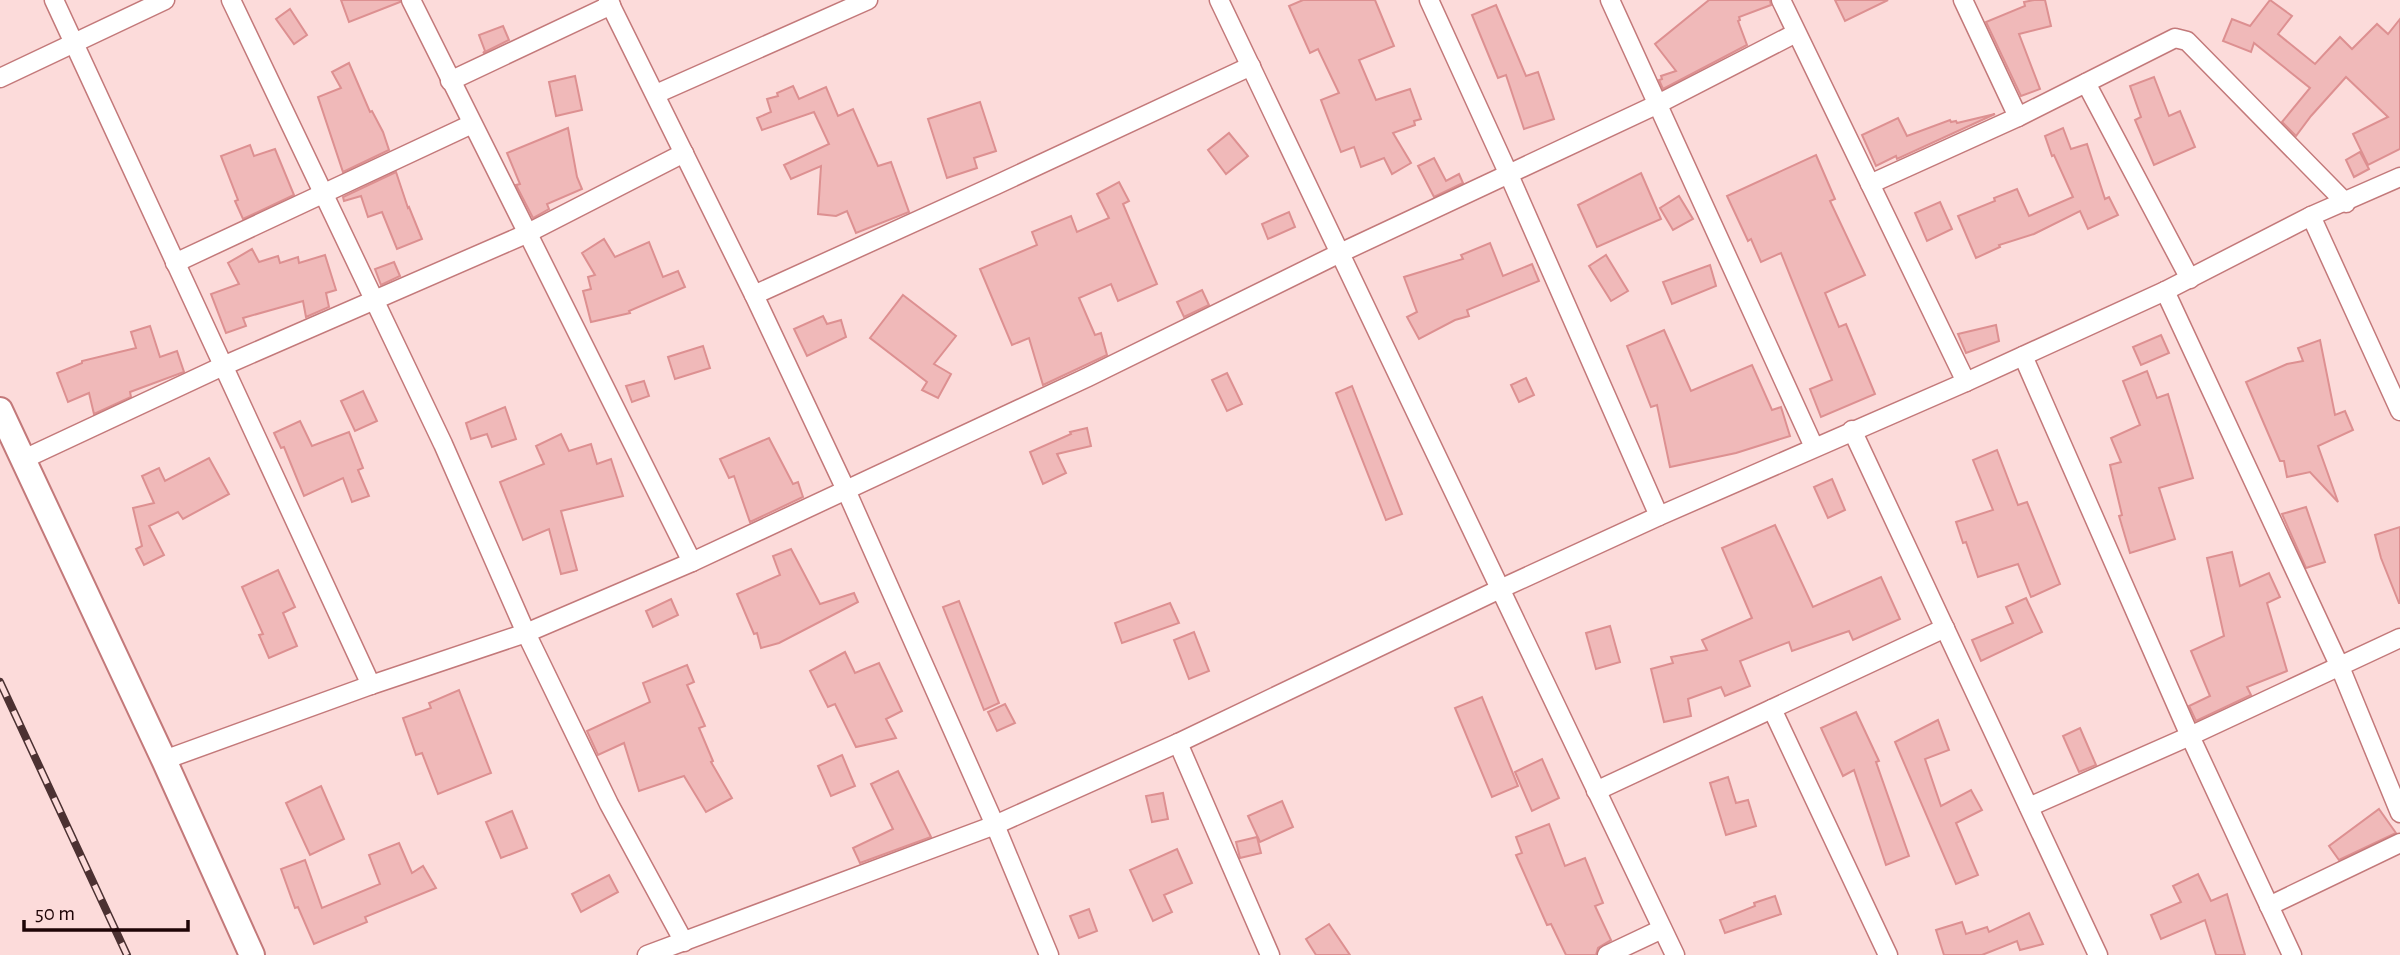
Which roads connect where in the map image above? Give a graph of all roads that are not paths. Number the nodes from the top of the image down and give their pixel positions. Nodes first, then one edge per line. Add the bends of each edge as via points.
1 (54, 0) edge
2 (165, 0) edge
3 (231, 0) edge
4 (411, 0) edge
5 (868, 0) edge
6 (1220, 0) edge
7 (1429, 0) edge
8 (1611, 0) edge
9 (1780, 0) edge
10 (1963, 0) edge
11 (610, 3) edge
12 (1796, 33) junction
13 (74, 45) junction
14 (1251, 66) junction
15 (0, 78) edge
16 (450, 81) junction
17 (2086, 83) junction
18 (656, 94) junction
19 (1658, 104) junction
20 (2018, 117) junction
21 (472, 124) junction
22 (684, 153) junction
23 (1510, 174) junction
24 (2400, 177) edge
25 (1870, 184) junction
26 (322, 193) junction
27 (2346, 203) junction
28 (2311, 216) junction
29 (526, 234) junction
30 (1340, 253) junction
31 (175, 263) junction
32 (2190, 279) junction
33 (2165, 291) junction
34 (754, 295) junction
35 (373, 301) junction
36 (2023, 356) junction
37 (223, 366) junction
38 (1966, 382) junction
39 (0, 410) edge
40 (2400, 411) edge
41 (1852, 430) junction
42 (1814, 447) junction
43 (24, 459) junction
44 (846, 490) junction
45 (1659, 516) junction
46 (692, 562) junction
47 (1500, 589) junction
48 (1945, 628) junction
49 (526, 633) junction
50 (2400, 638) edge
51 (2340, 667) junction
52 (371, 685) junction
53 (1772, 709) junction
54 (2190, 736) junction
55 (1178, 743) junction
56 (164, 760) junction
57 (1596, 791) junction
58 (2029, 807) junction
59 (2400, 813) edge
60 (995, 825) junction
61 (2400, 844) edge
62 (2269, 906) junction
63 (1662, 929) junction
64 (684, 942) junction
65 (252, 955) edge
66 (647, 955) edge
67 (1049, 955) edge
68 (1270, 955) edge
69 (1606, 955) edge
70 (1675, 955) edge
71 (1888, 955) edge
72 (2098, 955) edge
73 (2292, 955) edge

1 - 13 street
2 - 13 street
3 - 26 street
4 - 16 street
5 - 18 street
6 - 14 street
7 - 23 street
8 - 19 street
9 - 12 street
10 - 20 street
11 - 16 street
11 - 18 street
12 - 19 street
12 - 25 street
13 - 15 street
13 - 31 street
14 - 30 street
14 - 34 street
16 - 21 street
17 - 20 street
17 - 27 street via 2175,38 2187,41
17 - 32 street
18 - 22 street
19 - 23 street
19 - 42 street
20 - 25 street
21 - 26 street
21 - 29 street
22 - 29 street
22 - 34 street
23 - 30 street
23 - 45 street
24 - 27 street
25 - 38 street
26 - 31 street
26 - 35 street
27 - 28 street
28 - 32 street
28 - 40 street
29 - 35 street
29 - 46 street
30 - 44 street
30 - 47 street
31 - 37 street
32 - 33 street
33 - 36 street
33 - 51 street
34 - 44 street
35 - 37 street
35 - 49 street via 443,444
36 - 38 street
36 - 54 street
37 - 43 street
37 - 52 street
38 - 41 street
39 - 43 street
41 - 42 street
41 - 48 street
42 - 45 street
43 - 56 street
44 - 46 street
44 - 60 street
45 - 47 street
46 - 49 street
47 - 55 street
47 - 57 street
48 - 53 street
48 - 58 street
49 - 52 street
49 - 64 street via 608,804
50 - 51 street
51 - 54 street
51 - 59 street
52 - 56 street
53 - 57 street
53 - 71 street
54 - 58 street
54 - 62 street
55 - 60 street
55 - 68 street
56 - 65 street
57 - 63 street
58 - 72 street
60 - 64 street
60 - 67 street
61 - 62 street
62 - 73 street
63 - 69 street
63 - 70 street
64 - 66 street

